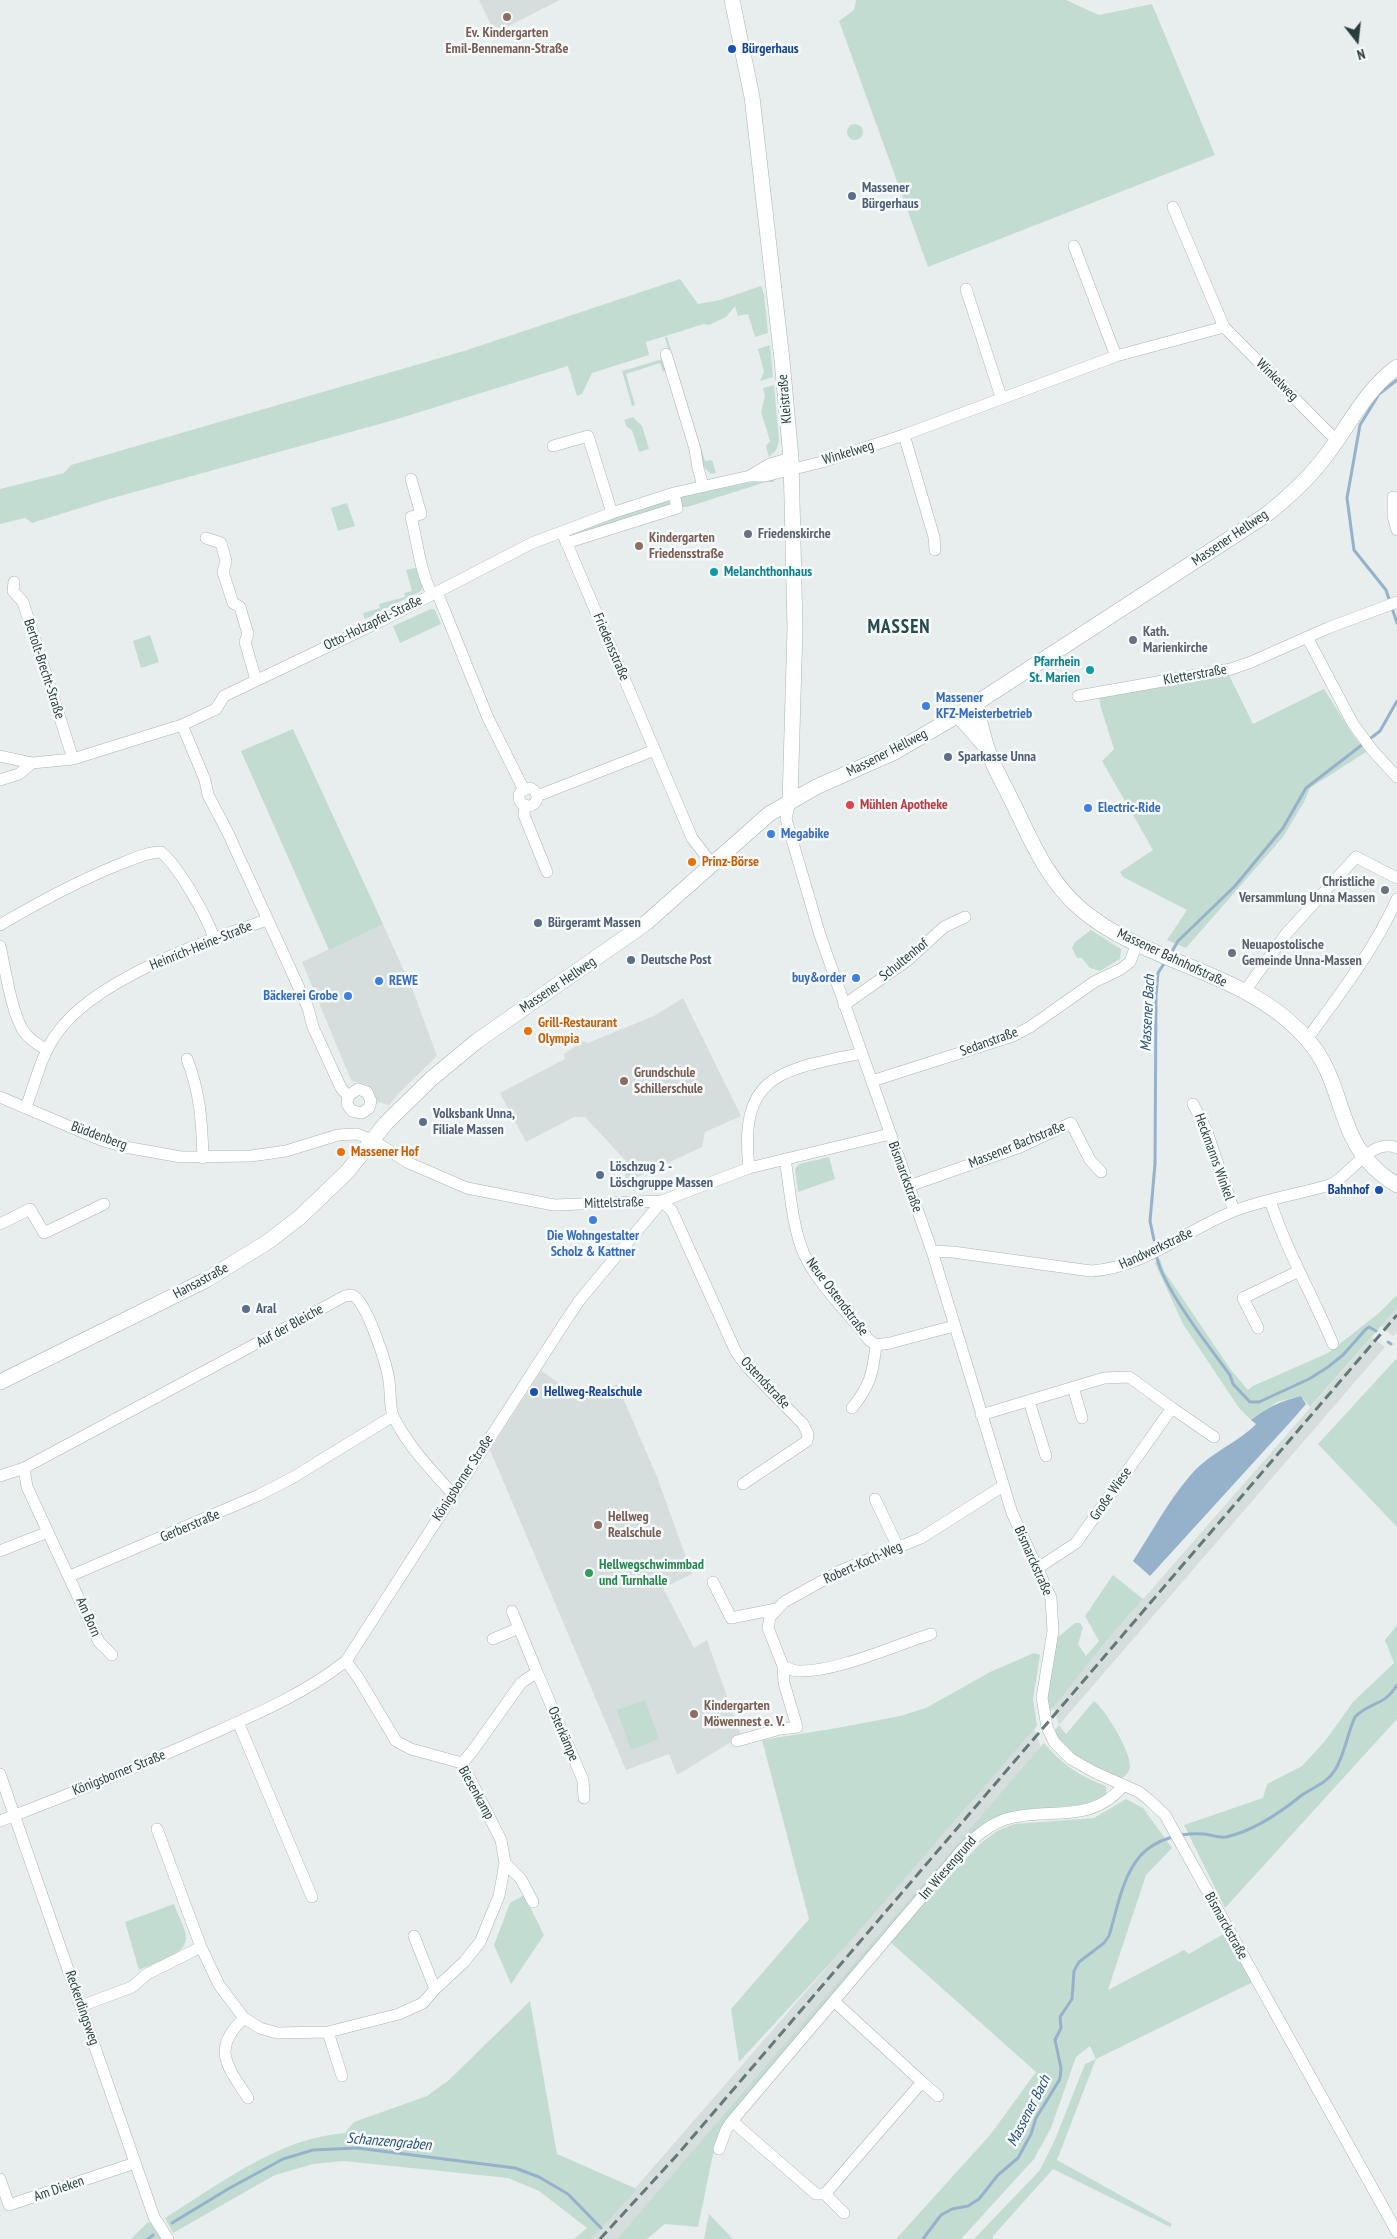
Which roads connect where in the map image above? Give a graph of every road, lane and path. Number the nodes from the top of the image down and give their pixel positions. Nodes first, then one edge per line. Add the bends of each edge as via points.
1 (732, 0) edge
2 (1173, 206) dead end
3 (1074, 246) dead end
4 (966, 289) dead end
5 (1224, 327) junction
6 (666, 354) dead end
7 (1116, 356) junction
8 (1397, 367) edge
9 (1001, 397) junction
10 (1330, 434) dead end
11 (904, 435) junction
12 (553, 446) dead end
13 (791, 464) junction
14 (411, 479) dead end
15 (703, 486) junction
16 (674, 493) junction
17 (1393, 497) dead end
18 (612, 513) junction
19 (1397, 530) edge
20 (206, 538) dead end
21 (564, 538) junction
22 (935, 550) dead end
23 (14, 582) dead end
24 (435, 593) junction
25 (1397, 602) edge
26 (1307, 636) junction
27 (256, 680) junction
28 (1078, 696) dead end
29 (973, 706) junction
30 (958, 715) junction
31 (182, 725) junction
32 (987, 748) junction
33 (655, 750) junction
34 (0, 756) edge
35 (73, 759) junction
36 (32, 764) junction
37 (1397, 777) edge
38 (0, 780) edge
39 (524, 790) junction
40 (537, 796) junction
41 (790, 801) junction
42 (525, 805) junction
43 (712, 864) junction
44 (547, 872) dead end
45 (1397, 878) edge
46 (1396, 903) edge
47 (965, 917) dead end
48 (267, 920) junction
49 (0, 925) edge
50 (214, 938) junction
51 (1137, 943) junction
52 (0, 946) edge
53 (1245, 991) junction
54 (844, 1005) junction
55 (1307, 1039) junction
56 (47, 1050) junction
57 (862, 1053) junction
58 (187, 1058) dead end
59 (872, 1081) junction
60 (0, 1096) edge
61 (348, 1096) dead end
62 (1193, 1104) dead end
63 (26, 1107) junction
64 (890, 1134) junction
65 (372, 1140) junction
66 (1397, 1148) edge
67 (203, 1158) junction
68 (1364, 1158) junction
69 (785, 1159) junction
70 (749, 1168) junction
71 (1101, 1172) dead end
72 (1397, 1185) edge
73 (908, 1186) junction
74 (1270, 1200) junction
75 (662, 1201) junction
76 (104, 1204) dead end
77 (1234, 1211) junction
78 (0, 1224) edge
79 (932, 1251) junction
80 (1299, 1271) junction
81 (954, 1326) junction
82 (1258, 1328) dead end
83 (1333, 1344) dead end
84 (876, 1345) junction
85 (0, 1382) edge
86 (1073, 1387) junction
87 (1028, 1401) junction
88 (852, 1408) dead end
89 (1172, 1408) junction
90 (981, 1415) junction
91 (393, 1416) junction
92 (1082, 1418) dead end
93 (1214, 1437) dead end
94 (1046, 1456) dead end
95 (24, 1468) junction
96 (0, 1476) edge
97 (743, 1484) dead end
98 (1003, 1486) junction
99 (453, 1494) junction
100 (875, 1498) dead end
101 (48, 1532) junction
102 (898, 1547) junction
103 (0, 1551) edge
104 (1038, 1568) junction
105 (70, 1576) junction
106 (713, 1582) dead end
107 (776, 1609) junction
108 (512, 1611) dead end
109 (519, 1628) junction
110 (931, 1634) dead end
111 (493, 1639) dead end
112 (112, 1655) dead end
113 (346, 1661) junction
114 (783, 1666) junction
115 (537, 1672) junction
116 (238, 1722) junction
117 (737, 1741) dead end
118 (462, 1763) junction
119 (0, 1774) edge
120 (1124, 1785) junction
121 (584, 1798) dead end
122 (14, 1816) junction
123 (0, 1821) edge
124 (157, 1829) dead end
125 (505, 1863) junction
126 (312, 1896) dead end
127 (533, 1902) dead end
128 (414, 1936) dead end
129 (201, 1947) junction
130 (435, 1989) junction
131 (835, 2002) junction
132 (81, 2006) junction
133 (244, 2018) junction
134 (328, 2032) junction
135 (342, 2076) dead end
136 (922, 2082) junction
137 (938, 2096) dead end
138 (248, 2098) dead end
139 (732, 2121) junction
140 (719, 2149) dead end
141 (135, 2163) junction
142 (0, 2179) edge
143 (825, 2194) junction
144 (844, 2212) dead end
145 (1397, 2232) edge
146 (167, 2238) edge

1 - 13 main road, Kleistraße via 752,97
2 - 5 street, Winkelweg
3 - 7 street
4 - 9 street
5 - 7 street, Winkelweg
5 - 10 street, Winkelweg
6 - 15 street
7 - 9 street, Winkelweg
8 - 29 main road, Massener Hellweg via 1377,383 1322,462 1282,502
9 - 11 street, Winkelweg
11 - 13 street, Winkelweg
11 - 22 street
12 - 18 street via 588,436
13 - 15 street, Otto-Holzapfel-Straße via 765,476
13 - 41 main road, Kleistraße via 795,628
14 - 24 street via 421,514 411,517 418,540 416,548 426,583
15 - 16 street, Otto-Holzapfel-Straße
16 - 18 street, Otto-Holzapfel-Straße
16 - 21 street via 677,508
17 - 19 street
18 - 21 street, Otto-Holzapfel-Straße
20 - 27 street via 221,542 226,561 223,572 233,603 240,608 244,620 248,634 245,642
21 - 24 street, Otto-Holzapfel-Straße via 532,543
21 - 33 street, Friedensstraße
23 - 35 street, Bertolt-Brecht-Straße via 12,591 23,602
24 - 27 street, Otto-Holzapfel-Straße
24 - 39 street via 488,718
25 - 26 street, Kletterstraße
26 - 28 street, Kletterstraße via 1231,669
26 - 37 street via 1353,724
27 - 31 street, Otto-Holzapfel-Straße via 224,696 216,708
29 - 30 main road, Massener Hellweg
29 - 32 main road, Massener Bahnhofstraße via 980,718
30 - 32 main road, Massener Bahnhofstraße
30 - 41 main road, Massener Hellweg via 892,753
31 - 35 street, Otto-Holzapfel-Straße
31 - 48 street, Heinrich-Heine-Straße via 208,794
32 - 51 main road, Massener Bahnhofstraße via 1038,853 1065,894 1096,921
33 - 40 street
33 - 43 street, Friedensstraße via 692,838
34 - 36 street, Otto-Holzapfel-Straße
35 - 36 street, Otto-Holzapfel-Straße
36 - 38 street via 19,774
39 - 40 street via 532,789
39 - 42 street via 520,799
40 - 42 street via 533,805
41 - 43 main road, Massener Hellweg via 764,818
41 - 54 street, Bismarckstraße via 786,819 795,854
42 - 44 street via 524,815
43 - 65 main road, Massener Hellweg via 646,923 470,1046 403,1105
45 - 53 street via 1356,857 1286,934
46 - 55 street via 1383,929
47 - 54 street, Schultenhof via 944,927 908,960
48 - 50 street, Heinrich-Heine-Straße
48 - 61 street, Heinrich-Heine-Straße via 334,1074
49 - 50 street via 68,886 153,852 161,852 188,890
50 - 56 street, Heinrich-Heine-Straße via 137,973 79,1009 66,1021
51 - 53 main road, Massener Bahnhofstraße
51 - 59 street, Sedanstraße via 1130,962 1121,969 1092,983 1013,1036
52 - 56 street via 18,1021 24,1033
53 - 55 main road, Massener Bahnhofstraße via 1274,1008
54 - 57 street, Bismarckstraße
55 - 68 main road, Massener Bahnhofstraße via 1325,1066 1348,1131
56 - 63 street, Heinrich-Heine-Straße
57 - 59 street, Bismarckstraße
57 - 70 street via 780,1074 761,1090 752,1109 748,1135
58 - 67 street via 201,1108
59 - 64 street, Bismarckstraße
60 - 63 street, Büddenberg
62 - 77 street, Heckmanns Winkel via 1206,1129
63 - 67 street, Büddenberg via 125,1147
64 - 69 street, Mittelstraße
64 - 73 street, Bismarckstraße
65 - 67 street, Büddenberg via 349,1133 286,1151
65 - 75 street, Mittelstraße via 408,1163 466,1188 488,1193 554,1205
65 - 85 main road, Hansastraße via 347,1172 300,1217 247,1256 206,1280
66 - 68 street via 1382,1146
68 - 72 main road, Massener Bahnhofstraße
68 - 74 street, Handwerkstraße via 1330,1185
69 - 70 street, Mittelstraße
69 - 84 street, Neue Ostendstraße via 804,1254 820,1279
70 - 75 street, Mittelstraße
71 - 73 street, Massener Bachstraße via 1090,1160 1072,1123 1020,1146
73 - 79 street, Bismarckstraße
74 - 77 street, Handwerkstraße
74 - 80 street
75 - 97 street, Ostendstraße via 672,1211 736,1352 803,1424 808,1434 806,1441
75 - 99 street, Königsborner Straße via 580,1301
76 - 78 street via 44,1233 30,1209
77 - 79 street, Handwerkstraße via 1117,1268 1091,1271
79 - 81 street, Bismarckstraße
80 - 82 street via 1243,1298
80 - 83 street
81 - 84 street, Neue Ostendstraße
81 - 90 street, Bismarckstraße
84 - 88 street, Neue Ostendstraße via 867,1388
86 - 87 street
86 - 89 street via 1104,1378 1129,1377
86 - 92 street
87 - 90 street
87 - 94 street
89 - 93 street
89 - 104 street, Große Wiese via 1076,1543
90 - 98 street, Bismarckstraße
91 - 95 street, Auf der Bleiche via 383,1356 361,1301 352,1295
91 - 99 street, Auf der Bleiche via 411,1446
91 - 105 street, Gerberstraße via 260,1495
95 - 96 street, Auf der Bleiche
95 - 101 street via 27,1487
98 - 102 street, Robert-Koch-Weg via 921,1538
98 - 104 street, Bismarckstraße
99 - 113 street, Königsborner Straße
100 - 102 street
101 - 103 street
101 - 105 street
102 - 107 street, Robert-Koch-Weg via 842,1570
104 - 120 street, Bismarckstraße via 1053,1610 1053,1632 1042,1698 1047,1727 1054,1742 1070,1759
105 - 112 street, Am Born via 99,1642
106 - 107 street via 731,1618
107 - 114 street via 768,1628
108 - 109 street, Osterkämpe
109 - 111 street
109 - 115 street, Osterkämpe
110 - 114 street via 818,1669 796,1671
113 - 116 street, Königsborner Straße via 294,1696
113 - 118 street, Biesenkamp via 396,1741 411,1749
114 - 117 street via 784,1683 797,1727
115 - 118 street via 521,1683
115 - 121 street, Osterkämpe via 582,1780
116 - 122 street, Königsborner Straße
116 - 126 street
118 - 125 street, Biesenkamp via 501,1840
119 - 122 street, Reckerdingsweg
120 - 131 street, Im Wiesengrund via 1112,1798 1091,1809 1006,1819 979,1833
120 - 145 street, Bismarckstraße via 1148,1799 1173,1827
122 - 123 street, Königsborner Straße
122 - 132 street, Reckerdingsweg
124 - 129 street, Biesenkamp
125 - 127 street via 520,1879
125 - 130 street, Biesenkamp via 499,1896 480,1942
128 - 130 street
129 - 132 street via 147,1974 132,1987
129 - 133 street, Biesenkamp via 219,1985
130 - 134 street, Biesenkamp via 423,2003 399,2014
131 - 136 street
131 - 139 street, Im Wiesengrund
132 - 141 street, Reckerdingsweg
133 - 134 street, Biesenkamp via 277,2033
133 - 138 street via 226,2041 225,2055 231,2073
134 - 135 street
136 - 137 street
136 - 143 street
139 - 140 street, Im Wiesengrund
139 - 143 street via 816,2194
141 - 142 street, Am Dieken via 9,2205
141 - 146 street, Reckerdingsweg via 157,2222
143 - 144 street

